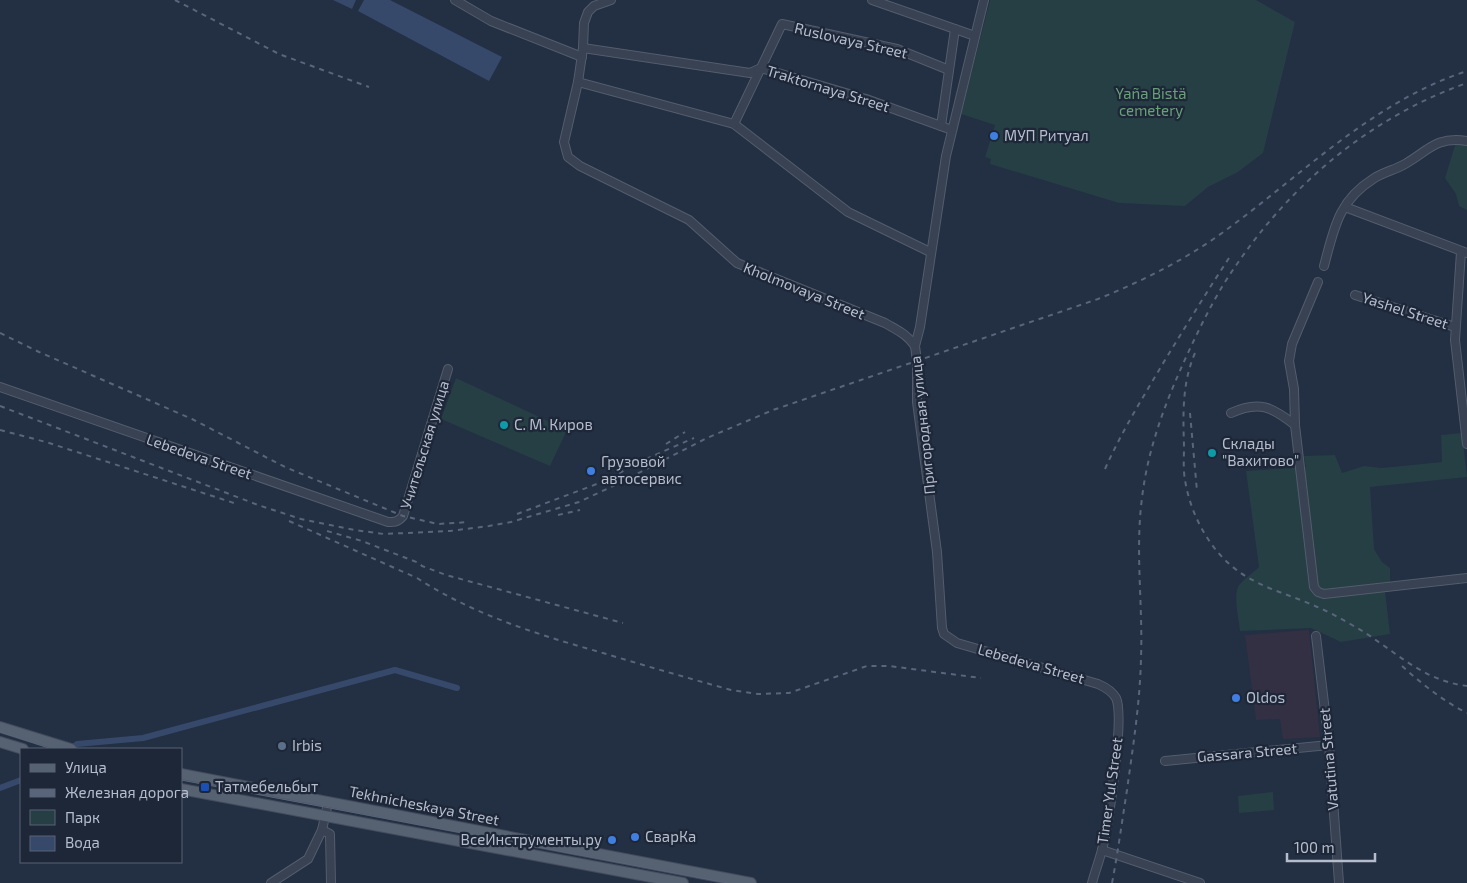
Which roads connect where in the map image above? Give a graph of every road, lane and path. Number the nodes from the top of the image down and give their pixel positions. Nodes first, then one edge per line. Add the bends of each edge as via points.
1 (455, 0) edge
2 (611, 0) edge
3 (872, 0) edge
4 (984, 0) edge
5 (955, 29) junction
6 (975, 36) junction
7 (583, 48) junction
8 (582, 57) junction
9 (761, 68) junction
10 (949, 70) junction
11 (578, 82) junction
12 (734, 124) junction
13 (941, 126) junction
14 (952, 130) junction
15 (1467, 141) edge
16 (1344, 207) junction
17 (930, 252) junction
18 (1464, 253) edge
19 (1324, 266) dead end
20 (1318, 282) dead end
21 (1355, 295) dead end
22 (1455, 327) junction
23 (914, 346) junction
24 (448, 369) dead end
25 (0, 387) edge
26 (1231, 413) dead end
27 (1295, 425) junction
28 (1467, 444) edge
29 (399, 520) joint
30 (1467, 578) edge
31 (944, 634) joint
32 (1316, 636) dead end
33 (1116, 698) joint
34 (0, 727) edge
35 (0, 742) edge
36 (1329, 745) junction
37 (20, 748) edge
38 (68, 748) edge
39 (1165, 761) dead end
40 (182, 774) edge
41 (182, 789) edge
42 (328, 803) junction
43 (325, 816) junction
44 (322, 830) junction
45 (1102, 850) junction
46 (271, 883) edge
47 (331, 883) edge
48 (683, 883) edge
49 (751, 883) edge
50 (1092, 883) edge
51 (1200, 883) edge
52 (1339, 883) edge

1 - 8 street via 491,20
2 - 7 street via 594,6 588,12
3 - 5 street
4 - 6 street, Пригородная улица
5 - 6 street
5 - 10 street
6 - 14 street, Пригородная улица
7 - 8 street
7 - 9 street, Traktornaya Street via 750,73
8 - 11 street
9 - 10 street, Ruslovaya Street via 782,24 897,49
9 - 12 street
9 - 13 street, Traktornaya Street via 866,99
10 - 13 street
11 - 12 street
11 - 23 street, Kholmovaya Street via 564,142 568,157 689,220 737,264 885,323 910,338
12 - 17 street via 848,212
13 - 14 street, Traktornaya Street
14 - 17 street, Пригородная улица
15 - 16 street via 1434,144 1405,164 1374,178 1356,191
16 - 18 street
16 - 19 street via 1336,220
17 - 23 street, Пригородная улица via 920,327
18 - 22 street
20 - 27 street via 1290,352
21 - 22 street, Yashel Street
22 - 28 street
23 - 31 street, Пригородная улица via 917,402 937,552
24 - 29 street, Учительская улица via 403,516
25 - 29 street, Lebedeva Street via 388,522
26 - 27 street via 1245,406 1261,406 1280,413
27 - 30 street via 1314,587 1318,592 1324,594
31 - 33 street, Lebedeva Street via 957,643 1098,684
32 - 36 street, Vatutina Street
33 - 45 street, Timer Yul Street via 1119,725
34 - 38 main road
35 - 37 main road
36 - 39 street, Gassara Street
36 - 52 street, Vatutina Street
40 - 42 main road, Tekhnicheskaya Street
41 - 43 main road
42 - 43 street
42 - 49 main road, Tekhnicheskaya Street
43 - 44 street
43 - 48 main road
44 - 46 street via 308,859
44 - 47 street via 330,834
45 - 50 street, Timer Yul Street
45 - 51 street

